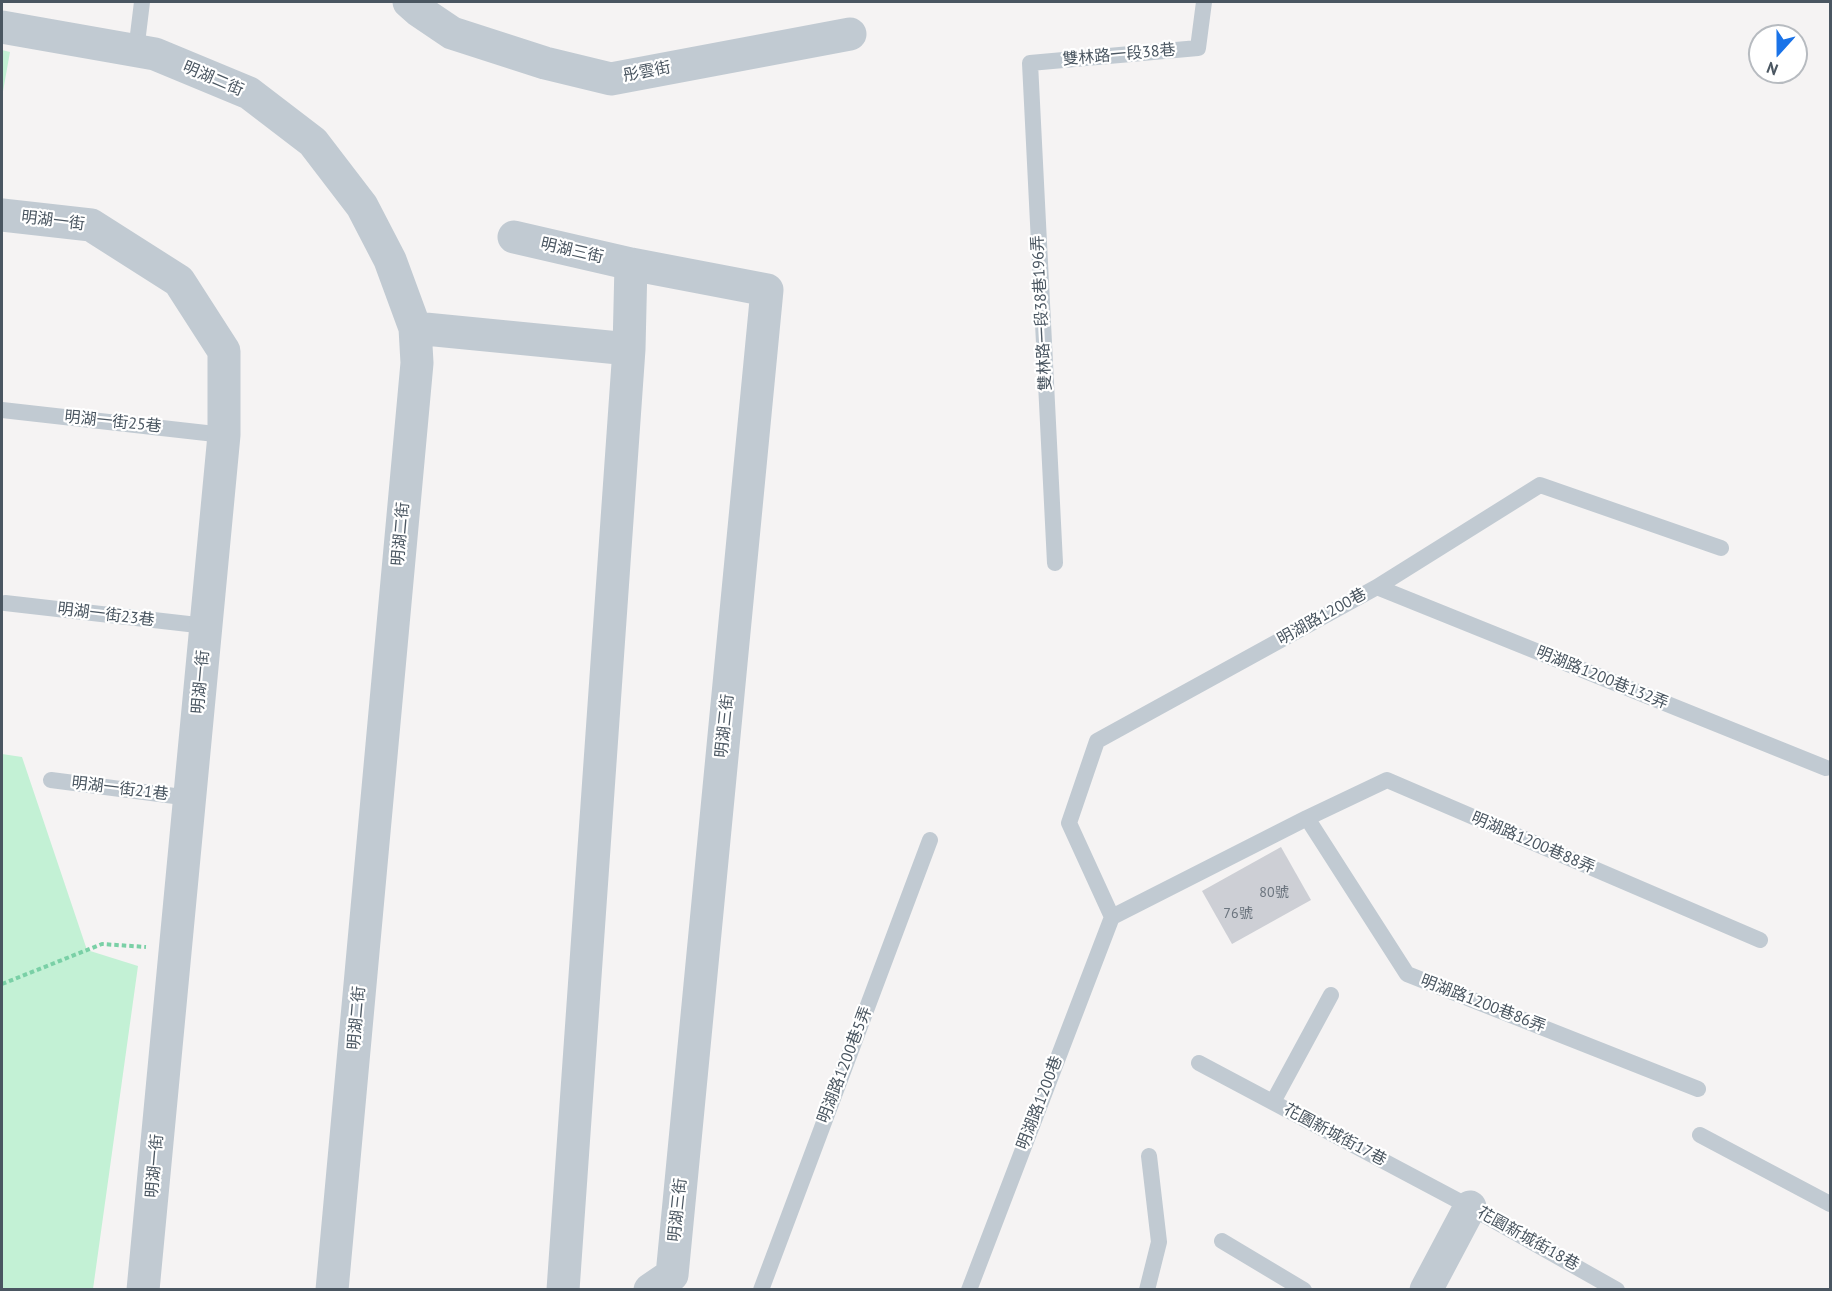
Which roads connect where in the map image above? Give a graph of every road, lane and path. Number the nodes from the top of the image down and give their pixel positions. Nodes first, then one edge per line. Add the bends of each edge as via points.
1 (142, 2) edge
2 (1204, 2) edge
3 (415, 4) edge
4 (2, 27) edge
5 (850, 34) dead end
6 (136, 51) junction
7 (1030, 63) joint
8 (2, 215) edge
9 (514, 237) dead end
10 (631, 264) junction
11 (415, 328) junction
12 (629, 349) junction
13 (2, 410) edge
14 (224, 435) junction
15 (1721, 548) dead end
16 (1055, 563) dead end
17 (1377, 587) junction
18 (5, 603) dead end
19 (206, 626) junction
20 (1826, 768) dead end
21 (51, 780) dead end
22 (190, 798) junction
23 (1307, 818) junction
24 (930, 840) dead end
25 (1112, 917) junction
26 (1760, 940) dead end
27 (175, 950) junction
28 (2, 984) edge
29 (1331, 994) dead end
30 (1199, 1064) dead end
31 (1698, 1089) dead end
32 (1273, 1102) junction
33 (1700, 1135) dead end
34 (1149, 1156) dead end
35 (1830, 1204) edge
36 (1470, 1207) junction
37 (1222, 1241) dead end
38 (143, 1290) edge
39 (332, 1290) edge
40 (563, 1290) edge
41 (651, 1290) edge
42 (761, 1290) edge
43 (969, 1290) edge
44 (1147, 1290) edge
45 (1304, 1290) edge
46 (1426, 1290) edge
47 (1617, 1290) edge

1 - 6 lane
2 - 7 lane, 雙林路一段38巷 via 1198,48
3 - 5 street, 彤雲街 via 452,33 611,79
4 - 6 street, 明湖二街
6 - 11 street, 明湖二街 via 155,54 249,93 313,142 362,206 390,260
7 - 16 lane, 雙林路一段38巷196弄
8 - 14 street, 明湖一街 via 91,225 178,281 224,351
9 - 10 street, 明湖三街
10 - 12 street
10 - 41 street, 明湖三街 via 767,290 672,1275
11 - 12 street
11 - 39 street, 明湖二街 via 417,363
12 - 40 street
13 - 14 lane, 明湖一街25巷
14 - 19 street, 明湖一街
15 - 17 lane, 明湖路1200巷 via 1540,485
17 - 20 lane, 明湖路1200巷132弄
17 - 25 lane, 明湖路1200巷 via 1097,741 1069,824
18 - 19 lane, 明湖一街23巷
19 - 22 street, 明湖一街
21 - 22 lane, 明湖一街21巷
22 - 27 street, 明湖一街
23 - 25 lane
23 - 26 lane, 明湖路1200巷88弄 via 1388,780
23 - 31 lane, 明湖路1200巷86弄 via 1407,974
24 - 42 lane, 明湖路1200巷5弄
25 - 43 lane, 明湖路1200巷
27 - 28 path via 102,944
27 - 38 street, 明湖一街
29 - 32 lane
30 - 32 lane, 花園新城街17巷
32 - 36 lane, 花園新城街17巷
33 - 35 lane
34 - 44 lane via 1159,1242
36 - 46 street
36 - 47 lane, 花園新城街18巷
37 - 45 lane

